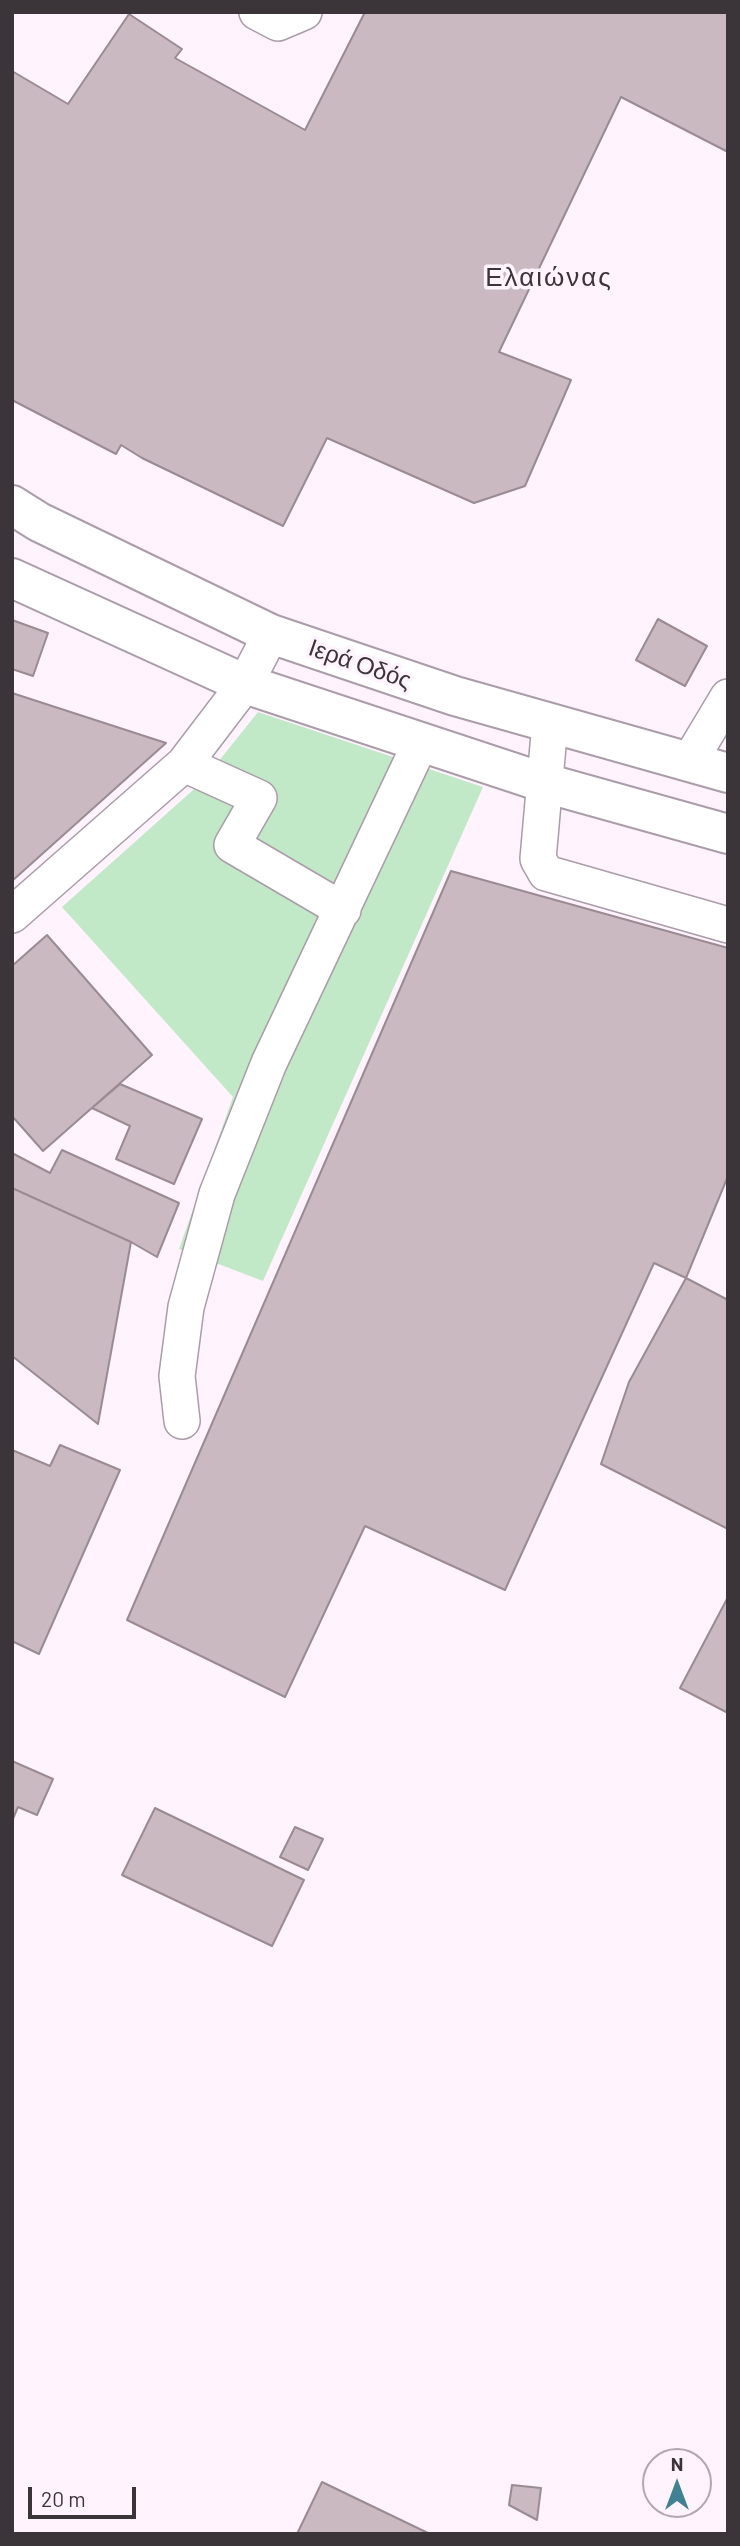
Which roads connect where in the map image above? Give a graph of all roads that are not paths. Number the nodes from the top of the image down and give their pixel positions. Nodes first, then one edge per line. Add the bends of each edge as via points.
1 (257, 12) edge
2 (304, 12) edge
3 (12, 505) edge
4 (12, 579) edge
5 (271, 634) junction
6 (245, 684) junction
7 (728, 697) edge
8 (550, 723) junction
9 (421, 744) junction
10 (689, 762) junction
11 (184, 764) junction
12 (728, 773) edge
13 (545, 783) junction
14 (728, 834) edge
15 (343, 909) junction
16 (12, 915) edge
17 (728, 925) edge
18 (182, 1421) dead end

1 - 2 street via 278,23
3 - 5 main road, Ιερά Οδός
4 - 6 main road
5 - 6 street
5 - 8 main road, Ιερά Οδός
6 - 9 main road
6 - 11 street
7 - 10 street
8 - 10 main road, Ιερά Οδός
8 - 13 street
9 - 13 main road
9 - 15 street
10 - 12 main road, Ιερά Οδός
11 - 15 street via 259,798 232,845
11 - 16 street
13 - 14 main road
13 - 17 street via 538,859 546,873
15 - 18 street via 269,1063 216,1194 186,1307 177,1376

